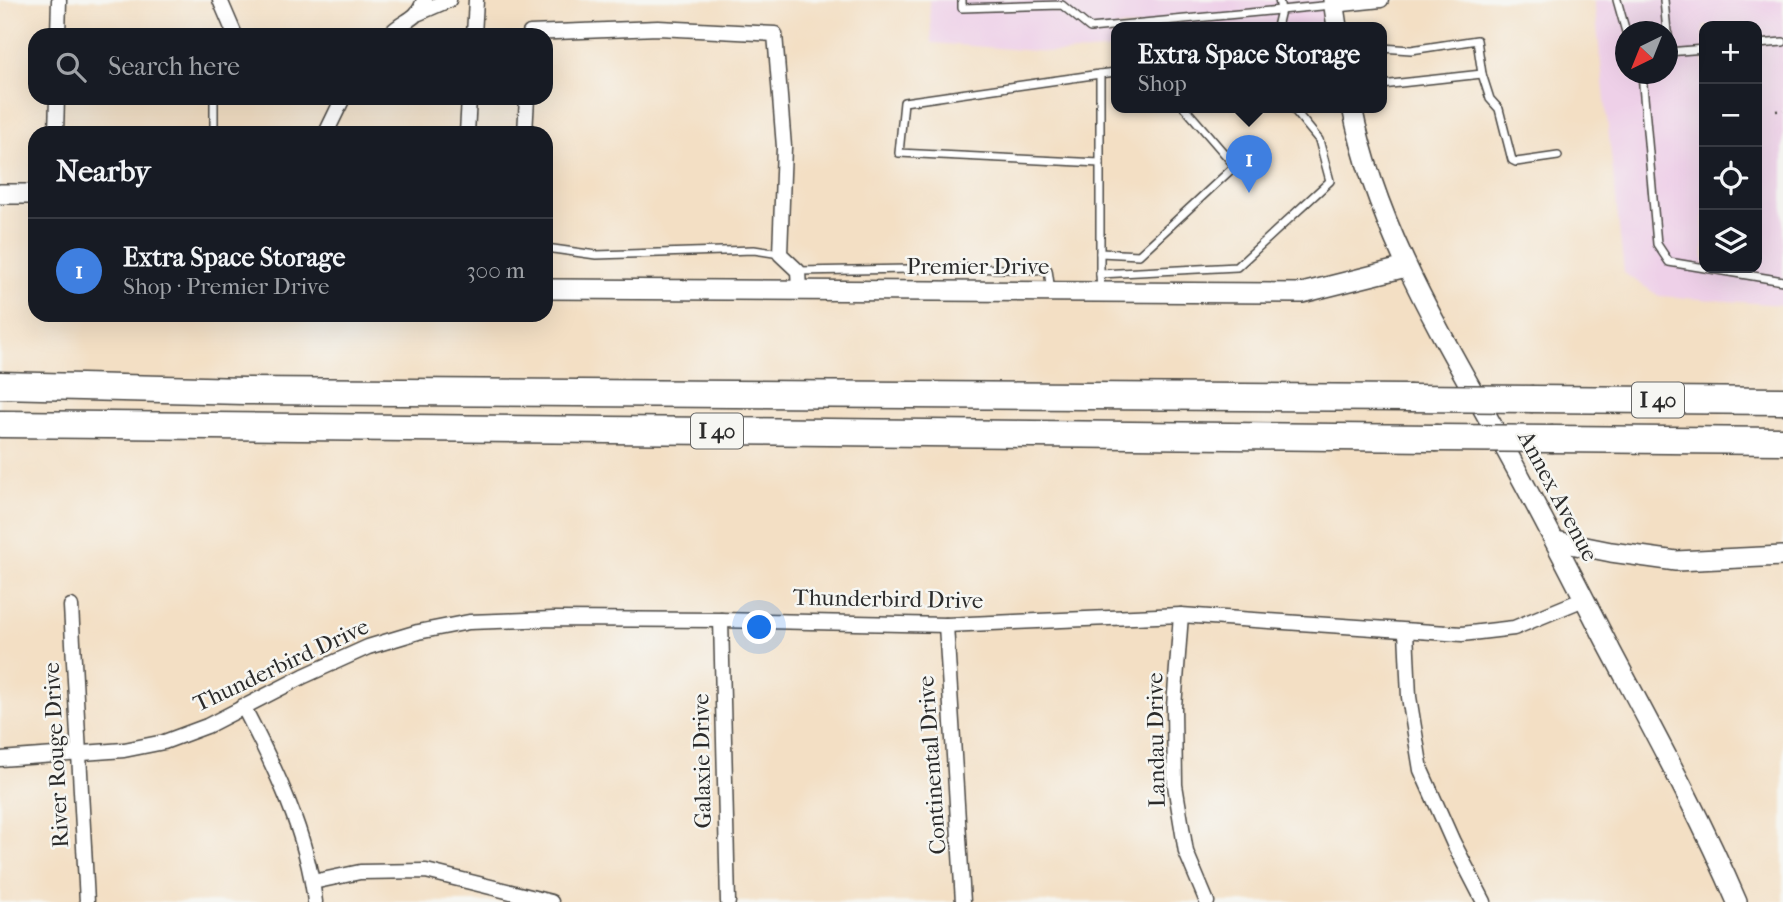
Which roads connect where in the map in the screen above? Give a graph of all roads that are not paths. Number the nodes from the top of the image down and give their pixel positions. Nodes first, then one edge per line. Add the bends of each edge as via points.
1 (59, 0) edge
2 (220, 0) edge
3 (449, 0) edge
4 (476, 0) edge
5 (962, 0) edge
6 (1279, 0) edge
7 (1381, 0) edge
8 (1618, 0) edge
9 (1664, 0) edge
10 (1333, 3) edge
11 (422, 7) edge
12 (1281, 10) junction
13 (1623, 21) edge
14 (1666, 21) edge
15 (1154, 22) edge
16 (1278, 22) edge
17 (1336, 22) edge
18 (1111, 26) edge
19 (58, 28) edge
20 (232, 28) edge
21 (395, 28) edge
22 (474, 28) edge
23 (553, 32) edge
24 (1783, 42) edge
25 (1762, 44) edge
26 (1387, 48) edge
27 (1699, 49) edge
28 (1678, 51) edge
29 (1111, 73) edge
30 (1100, 74) junction
31 (1482, 74) junction
32 (1387, 84) edge
33 (1643, 84) edge
34 (57, 105) edge
35 (214, 105) edge
36 (340, 105) edge
37 (469, 105) edge
38 (527, 105) edge
39 (1189, 113) edge
40 (1297, 113) edge
41 (1354, 113) edge
42 (56, 126) edge
43 (214, 126) edge
44 (329, 126) edge
45 (468, 126) edge
46 (525, 126) edge
47 (1558, 156) dead end
48 (1100, 163) junction
49 (0, 194) edge
50 (28, 194) edge
51 (553, 249) edge
52 (1100, 253) junction
53 (780, 254) junction
54 (1406, 267) junction
55 (798, 280) junction
56 (1783, 281) edge
57 (1100, 283) junction
58 (553, 289) edge
59 (0, 384) edge
60 (1783, 401) edge
61 (0, 424) edge
62 (1783, 441) edge
63 (1556, 541) junction
64 (1783, 556) edge
65 (1584, 599) junction
66 (71, 606) dead end
67 (1181, 615) junction
68 (721, 620) junction
69 (946, 625) junction
70 (1406, 631) junction
71 (243, 706) junction
72 (79, 753) junction
73 (0, 759) edge
74 (313, 882) junction
75 (87, 902) edge
76 (315, 902) edge
77 (551, 902) edge
78 (728, 902) edge
79 (963, 902) edge
80 (1207, 902) edge
81 (1483, 902) edge
82 (1737, 902) edge

1 - 19 street
2 - 20 street
3 - 11 street
4 - 22 street
5 - 18 lane via 962,8 1062,5 1090,28
6 - 12 lane
7 - 10 street
8 - 13 lane
9 - 14 lane
10 - 12 lane
10 - 17 street
11 - 21 street
12 - 15 lane
12 - 16 lane
23 - 53 street via 659,28 775,34 784,147
24 - 25 lane
26 - 31 lane via 1411,50 1477,40
27 - 28 lane
29 - 30 lane
30 - 48 lane
30 - 48 lane via 904,102 899,153
31 - 32 lane
31 - 47 lane via 1490,99 1499,109 1512,160
33 - 56 lane via 1657,244 1669,262
34 - 42 street
35 - 43 lane
36 - 44 street
37 - 45 street
38 - 46 street
39 - 52 lane via 1234,166 1139,256
40 - 57 lane via 1319,140 1330,181 1237,267
41 - 54 street, Annex Avenue via 1373,183
48 - 52 lane
49 - 50 street
51 - 53 lane via 596,255 754,250
52 - 57 lane
53 - 55 street
54 - 57 street, Premier Drive via 1303,293
54 - 63 street, Annex Avenue
55 - 57 street, Premier Drive via 1051,291
55 - 58 street, Premier Drive
59 - 60 highway, I 40, bridge via 244,391
61 - 62 highway, I 40, bridge
63 - 64 street via 1676,561
63 - 65 street, Annex Avenue
65 - 70 street, Thunderbird Drive via 1514,628 1462,634
65 - 82 street, Annex Avenue via 1708,835
66 - 72 street, River Rouge Drive
67 - 69 street, Thunderbird Drive
67 - 70 street, Thunderbird Drive
67 - 80 street, Landau Drive via 1174,706 1175,785 1186,852
68 - 69 street, Thunderbird Drive
68 - 71 street, Thunderbird Drive via 469,622 368,647
68 - 78 street, Galaxie Drive
69 - 79 street, Continental Drive
70 - 81 street via 1409,697 1421,770
71 - 72 street, Thunderbird Drive via 164,742
71 - 74 street via 274,765
72 - 73 street, Thunderbird Drive
72 - 75 street, River Rouge Drive
74 - 76 street
74 - 77 street via 360,872 426,872

